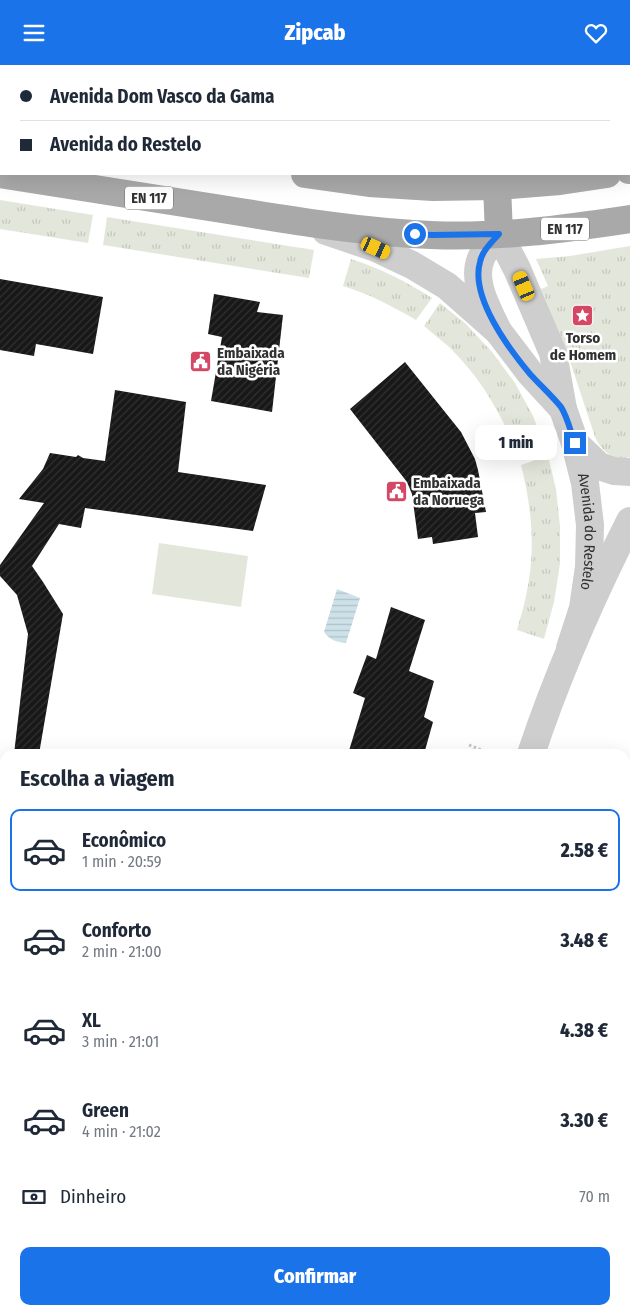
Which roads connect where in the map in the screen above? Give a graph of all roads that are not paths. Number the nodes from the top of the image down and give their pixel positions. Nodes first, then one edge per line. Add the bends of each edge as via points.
1 (6, 175) edge
2 (312, 175) edge
3 (600, 175) edge
4 (497, 187) junction
5 (630, 219) edge
6 (299, 221) junction
7 (499, 234) junction
8 (498, 331) junction
9 (562, 409) junction
10 (575, 443) junction
11 (630, 472) edge
12 (630, 521) edge
13 (570, 648) junction
14 (533, 749) edge

1 - 6 main road, EN 117
2 - 4 main road via 369,183
3 - 4 main road
4 - 7 main road
5 - 7 main road, EN 117 via 566,229
6 - 7 main road, EN 117 via 432,235
6 - 8 street, Avenida do Restelo via 376,248 412,265 447,286
7 - 8 street, Avenida do Restelo via 483,254 478,272 480,293
7 - 9 street, Avenida do Restelo via 553,353
8 - 9 street, Avenida do Restelo
9 - 10 street, Avenida do Restelo
10 - 11 street, Avenida do Restelo via 600,466
10 - 13 street, Avenida do Restelo via 590,525 589,567 583,608
12 - 13 street, Avenida do Restelo
13 - 14 street, Avenida do Restelo

